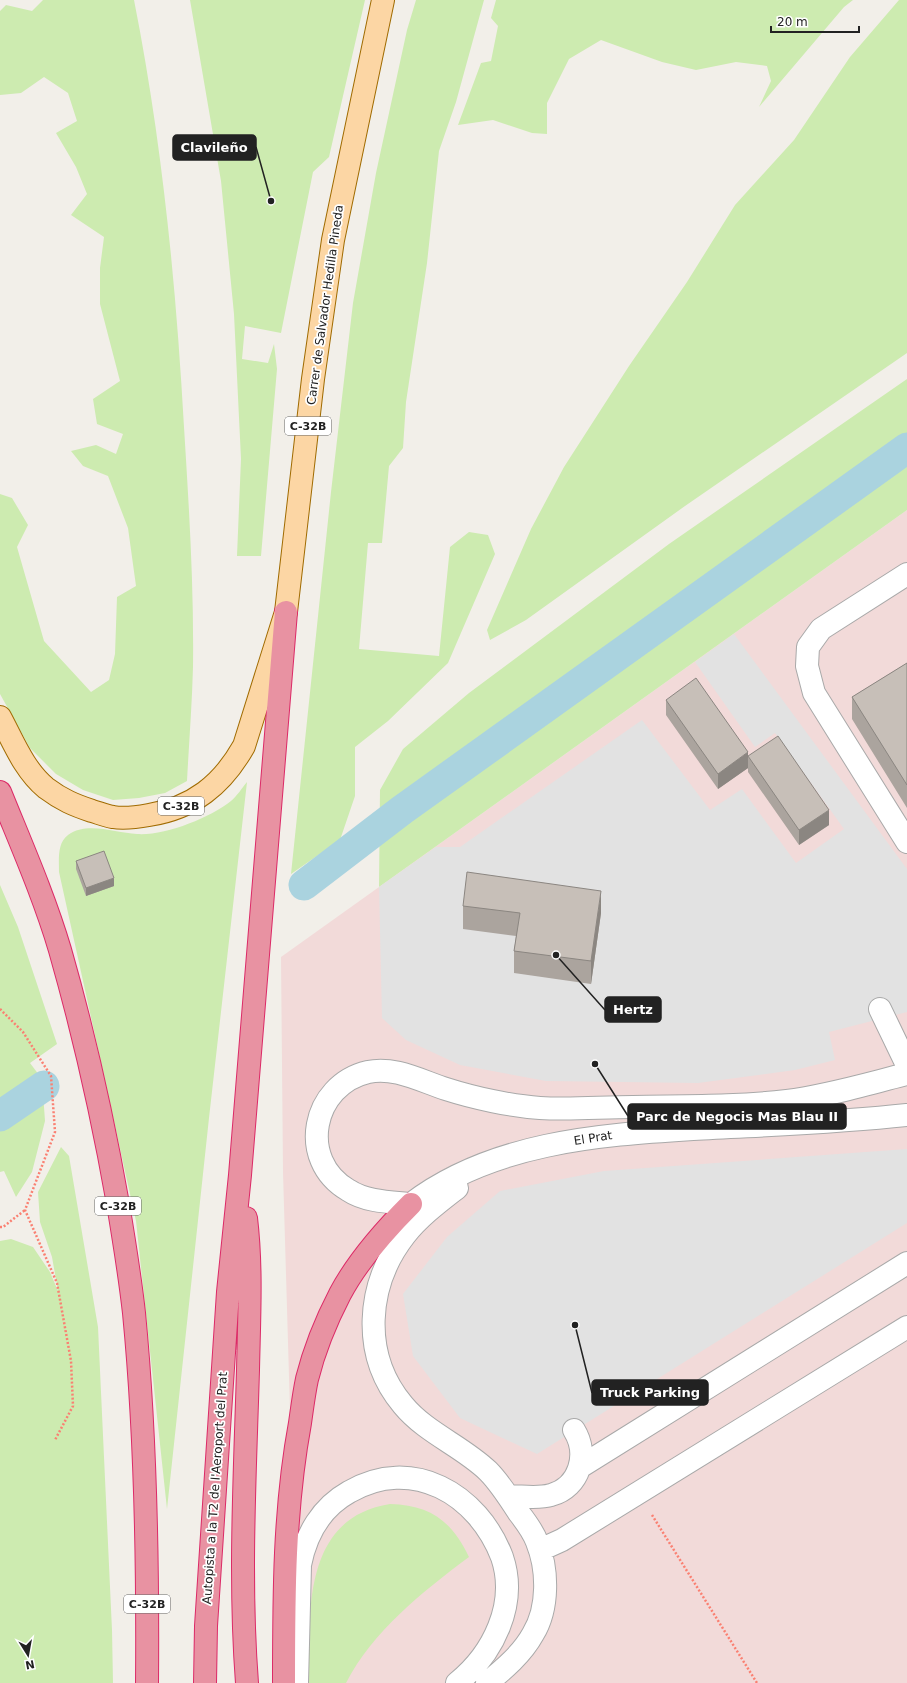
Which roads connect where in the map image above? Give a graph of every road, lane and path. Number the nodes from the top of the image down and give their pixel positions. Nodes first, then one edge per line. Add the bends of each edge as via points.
1 (383, 0) edge
2 (907, 574) edge
3 (286, 612) junction
4 (0, 717) edge
5 (0, 792) edge
6 (907, 842) edge
7 (0, 1009) edge
8 (880, 1009) dead end
9 (907, 1065) edge
10 (907, 1074) edge
11 (907, 1115) edge
12 (518, 1153) junction
13 (240, 1175) junction
14 (411, 1204) junction
15 (25, 1210) junction
16 (0, 1227) edge
17 (907, 1263) edge
18 (907, 1327) edge
19 (574, 1430) dead end
20 (55, 1440) dead end
21 (580, 1468) junction
22 (639, 1493) junction
23 (508, 1496) junction
24 (540, 1550) junction
25 (147, 1683) edge
26 (205, 1683) edge
27 (247, 1683) edge
28 (284, 1683) edge
29 (296, 1683) edge
30 (457, 1683) edge
31 (487, 1683) edge
32 (757, 1683) edge

1 - 3 main road, Carrer de Salvador Hedilla Pineda / C-32B via 333,240 313,379
2 - 6 street via 821,629 808,647 807,666 814,693
3 - 4 main road, C-32B via 244,746 234,764 216,784 195,800 168,812 141,817 114,817 69,804 45,787 25,764
3 - 13 highway, C-32B
5 - 25 highway, C-32B via 42,895 60,949 107,1138 124,1239 134,1312 141,1412 146,1524
7 - 15 path via 23,1032 51,1076 54,1132
8 - 9 street
10 - 14 street via 788,1101 730,1105 540,1108 482,1099 386,1071 370,1071 349,1079 332,1093 317,1123 317,1145 324,1166 338,1183 357,1195
11 - 12 street, El Prat via 620,1134 560,1143
12 - 14 street, El Prat via 462,1173 428,1191
12 - 23 street via 462,1184 436,1203 405,1234 382,1274 373,1318 374,1341 379,1363 387,1384 399,1400 421,1422 468,1454 489,1472
13 - 26 highway, Autopista a la T2 de l'Aeroport del Prat / C-32B via 228,1292 206,1626
13 - 27 highway via 247,1221 250,1295 243,1570
14 - 28 highway via 359,1262 340,1294 308,1378 295,1451 286,1533
15 - 16 path
15 - 20 path via 56,1283 70,1361 73,1406
17 - 21 street
18 - 22 street
19 - 21 street via 581,1447
21 - 23 street via 569,1485 557,1493 544,1496
22 - 24 street via 562,1540
22 - 32 path
23 - 24 street via 531,1530
24 - 31 street via 545,1582 539,1624 518,1655
29 - 30 street via 300,1564 310,1533 318,1519 342,1496 371,1482 404,1478 436,1484 464,1501 476,1512 502,1558 506,1596 497,1634 476,1666

